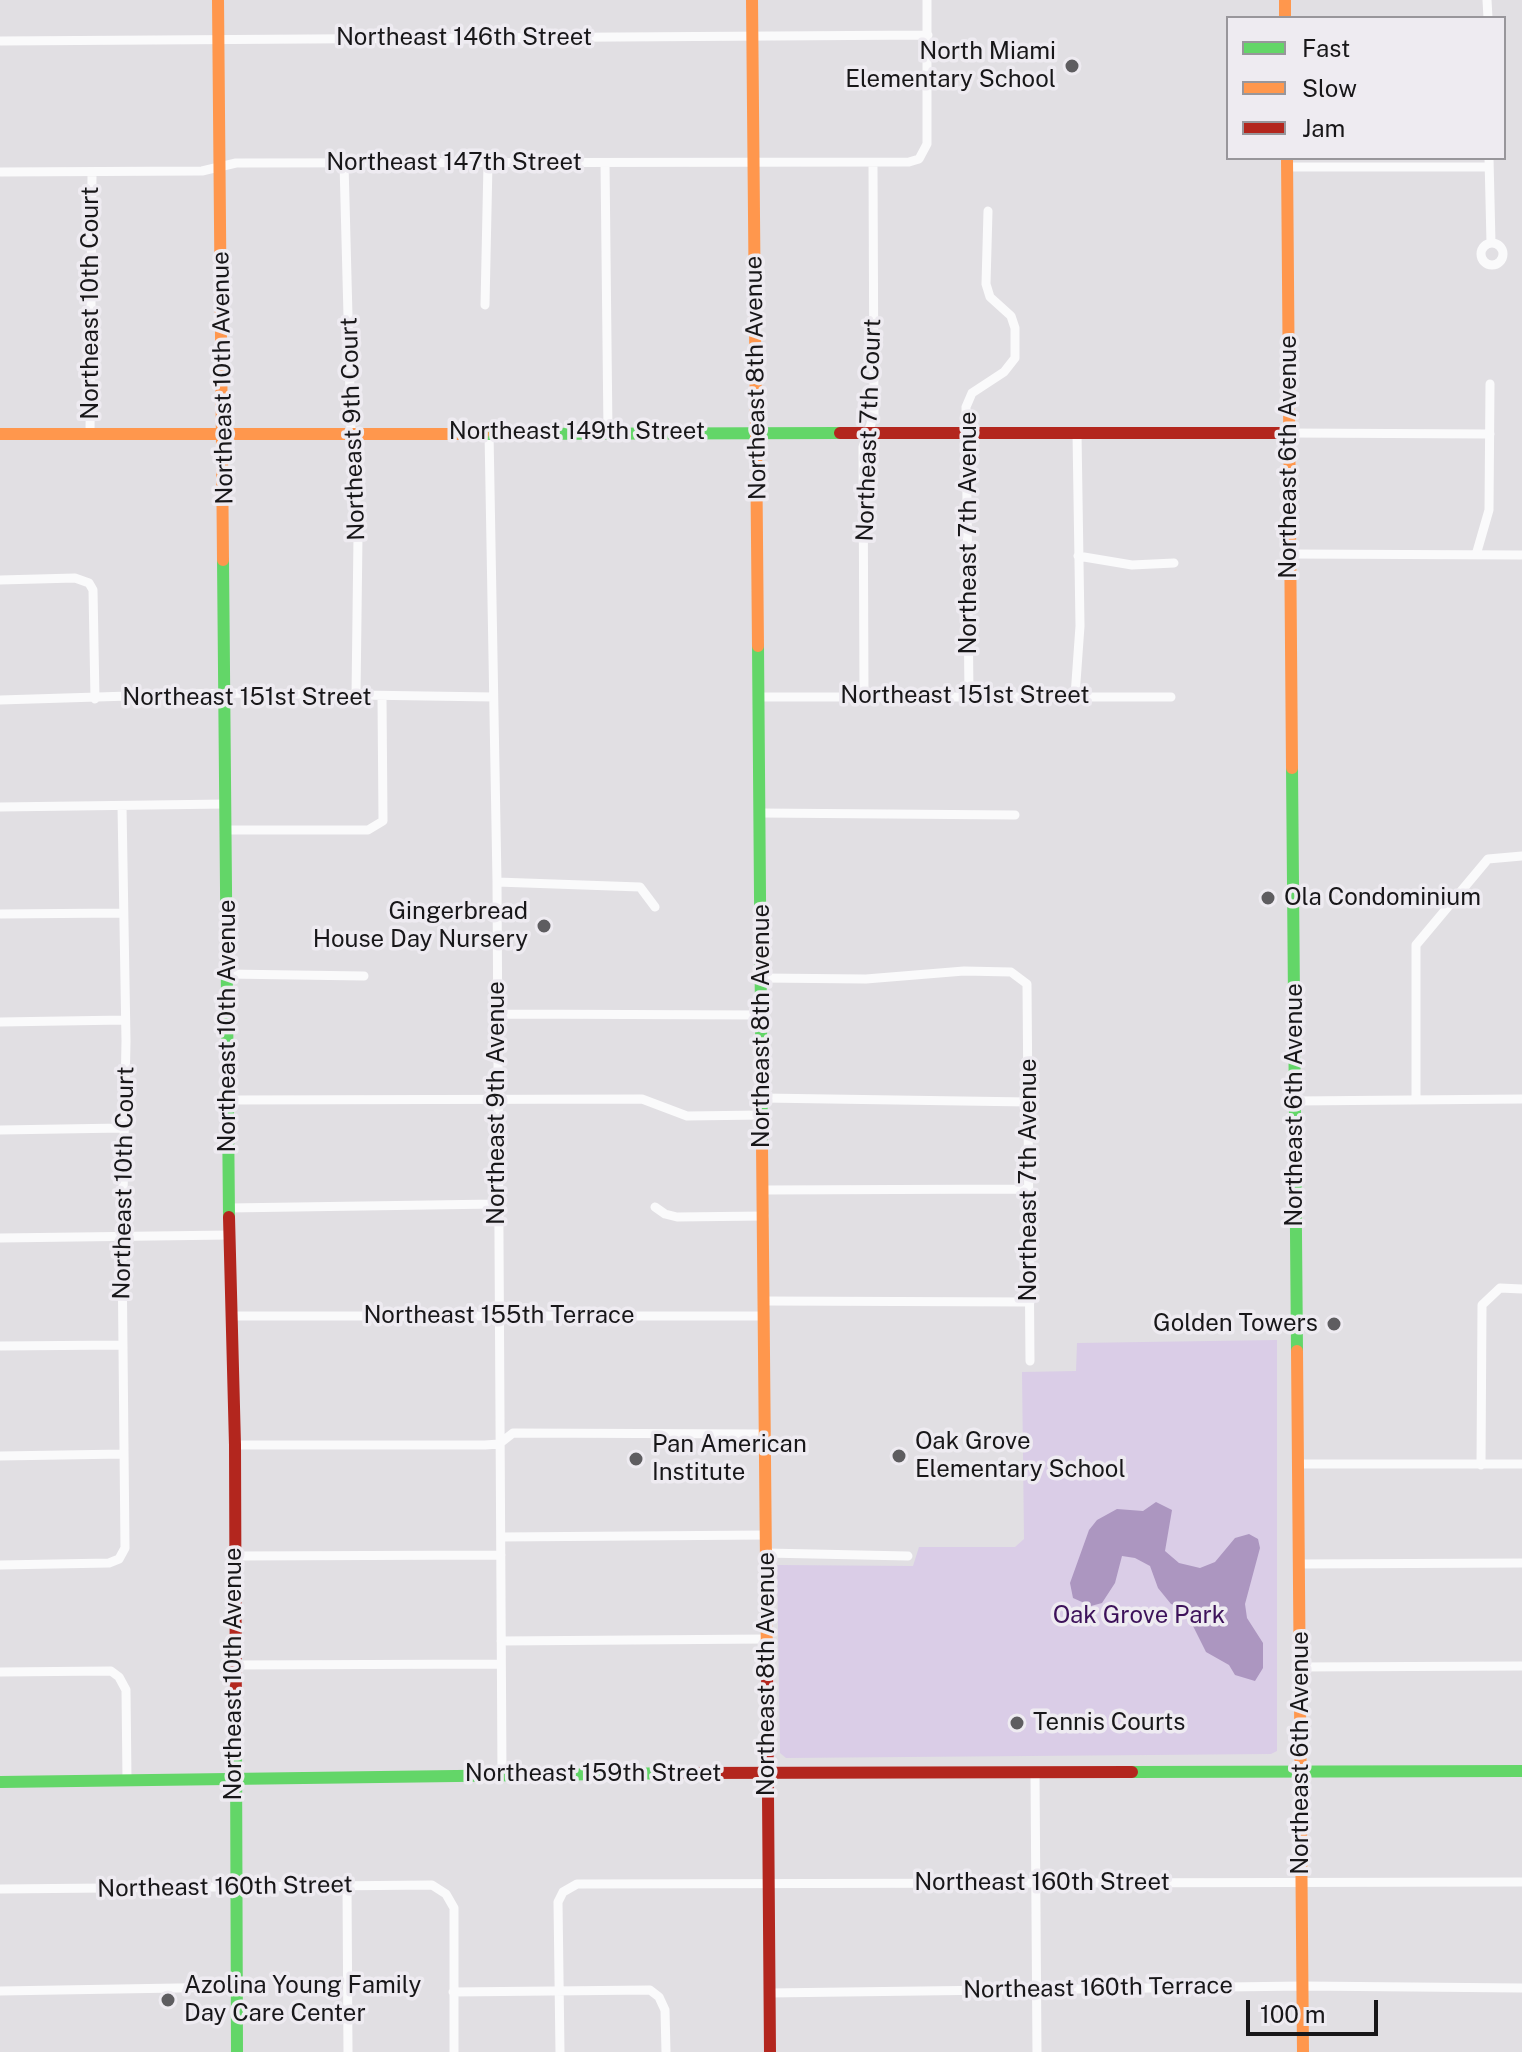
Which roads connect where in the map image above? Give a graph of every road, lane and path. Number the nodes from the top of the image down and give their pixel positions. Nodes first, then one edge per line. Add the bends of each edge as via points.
1 (218, 0) edge
2 (752, 0) edge
3 (927, 0) edge
4 (928, 35) junction
5 (752, 37) junction
6 (218, 38) junction
7 (0, 41) edge
8 (1287, 162) edge
9 (344, 163) junction
10 (488, 163) junction
11 (605, 163) junction
12 (1489, 163) edge
13 (753, 164) junction
14 (873, 164) junction
15 (219, 166) junction
16 (0, 172) edge
17 (92, 173) junction
18 (988, 211) dead end
19 (1491, 243) dead end
20 (485, 305) dead end
21 (1490, 384) dead end
22 (351, 431) junction
23 (224, 432) junction
24 (489, 432) junction
25 (608, 432) junction
26 (756, 432) junction
27 (966, 433) junction
28 (1077, 433) junction
29 (1289, 433) junction
30 (0, 434) edge
31 (90, 434) junction
32 (1490, 434) junction
33 (866, 435) junction
34 (1290, 554) junction
35 (1476, 555) junction
36 (1522, 555) edge
37 (1078, 556) junction
38 (1174, 563) dead end
39 (0, 580) edge
40 (227, 693) junction
41 (864, 695) junction
42 (969, 695) junction
43 (356, 696) junction
44 (1075, 696) junction
45 (382, 697) junction
46 (493, 697) junction
47 (759, 697) junction
48 (1171, 697) dead end
49 (95, 699) junction
50 (0, 700) edge
51 (226, 804) junction
52 (122, 806) junction
53 (0, 807) edge
54 (760, 813) junction
55 (1015, 815) dead end
56 (226, 830) junction
57 (1522, 856) edge
58 (497, 882) junction
59 (655, 907) dead end
60 (122, 913) junction
61 (0, 914) edge
62 (227, 974) junction
63 (364, 976) dead end
64 (762, 978) junction
65 (496, 1014) junction
66 (761, 1015) junction
67 (125, 1020) junction
68 (0, 1022) edge
69 (763, 1098) junction
70 (497, 1099) junction
71 (1522, 1099) edge
72 (228, 1100) junction
73 (1416, 1100) junction
74 (1296, 1101) junction
75 (1029, 1102) junction
76 (763, 1115) junction
77 (123, 1128) junction
78 (0, 1130) edge
79 (1028, 1189) junction
80 (764, 1190) junction
81 (496, 1204) junction
82 (655, 1207) dead end
83 (229, 1208) junction
84 (764, 1216) junction
85 (230, 1235) junction
86 (123, 1237) junction
87 (0, 1238) edge
88 (1522, 1289) edge
89 (764, 1301) junction
90 (1030, 1302) junction
91 (234, 1316) junction
92 (499, 1316) junction
93 (764, 1316) junction
94 (123, 1345) junction
95 (0, 1346) edge
96 (1030, 1361) dead end
97 (766, 1434) junction
98 (499, 1444) junction
99 (235, 1445) junction
100 (124, 1454) junction
101 (0, 1456) edge
102 (1297, 1464) junction
103 (1522, 1464) edge
104 (1481, 1465) junction
105 (766, 1535) junction
106 (501, 1537) junction
107 (766, 1553) junction
108 (501, 1555) junction
109 (234, 1556) junction
110 (908, 1556) dead end
111 (1522, 1563) edge
112 (1300, 1564) junction
113 (0, 1565) edge
114 (766, 1639) junction
115 (501, 1641) junction
116 (501, 1664) junction
117 (234, 1665) junction
118 (1522, 1666) edge
119 (1301, 1667) junction
120 (0, 1672) edge
121 (1522, 1771) edge
122 (1302, 1772) junction
123 (768, 1773) junction
124 (502, 1774) junction
125 (1035, 1774) junction
126 (234, 1778) junction
127 (127, 1780) junction
128 (0, 1782) edge
129 (1302, 1882) junction
130 (1522, 1882) edge
131 (1036, 1883) junction
132 (347, 1885) junction
133 (769, 1885) junction
134 (236, 1888) junction
135 (0, 1889) edge
136 (1303, 1986) junction
137 (237, 1987) junction
138 (1038, 1988) junction
139 (1522, 1988) edge
140 (0, 1991) edge
141 (559, 1991) junction
142 (453, 1992) junction
143 (769, 1993) junction
144 (237, 2052) edge
145 (348, 2052) edge
146 (454, 2052) edge
147 (560, 2052) edge
148 (666, 2052) edge
149 (770, 2052) edge
150 (1037, 2052) edge
151 (1303, 2052) edge

1 - 6 street, Northeast 10th Avenue
2 - 5 street, Northeast 8th Avenue
3 - 4 street
4 - 5 street, Northeast 146th Street
4 - 14 street, Northeast 147th Street via 927,144 919,159
5 - 6 street, Northeast 146th Street
5 - 13 street, Northeast 8th Avenue
6 - 7 street, Northeast 146th Street
6 - 15 street, Northeast 10th Avenue
8 - 12 street
8 - 29 street, Northeast 6th Avenue
9 - 10 street, Northeast 147th Street
9 - 15 street, Northeast 147th Street
9 - 22 street, Northeast 9th Court
10 - 11 street, Northeast 147th Street
10 - 20 street
11 - 13 street, Northeast 147th Street
11 - 25 street
12 - 19 street
13 - 14 street, Northeast 147th Street
13 - 26 street, Northeast 8th Avenue
14 - 33 street, Northeast 7th Court via 874,415
15 - 17 street, Northeast 147th Street via 202,171
15 - 23 street, Northeast 10th Avenue
16 - 17 street, Northeast 147th Street
17 - 31 street, Northeast 10th Court
18 - 27 street, Northeast 7th Avenue via 986,284 990,297 1011,316 1015,358 972,393
21 - 32 street
22 - 23 street, Northeast 149th Street
22 - 24 street, Northeast 149th Street
22 - 43 street, Northeast 9th Court via 358,536
23 - 31 street, Northeast 149th Street
23 - 40 street, Northeast 10th Avenue
24 - 25 street, Northeast 149th Street
24 - 46 street, Northeast 9th Avenue
25 - 26 street, Northeast 149th Street
26 - 33 street, Northeast 149th Street
26 - 47 street, Northeast 8th Avenue
27 - 28 street, Northeast 149th Street
27 - 33 street, Northeast 149th Street
27 - 42 street, Northeast 7th Avenue
28 - 29 street, Northeast 149th Street
28 - 37 street
29 - 32 street, Northeast 149th Street
29 - 34 street, Northeast 6th Avenue
30 - 31 street, Northeast 149th Street
32 - 35 street via 1489,510
33 - 41 street, Northeast 7th Court
34 - 35 street
34 - 74 street, Northeast 6th Avenue
35 - 36 street
37 - 38 street via 1132,565
37 - 44 street
39 - 49 street via 75,578 89,583
40 - 43 street, Northeast 151st Street
40 - 49 street, Northeast 151st Street
40 - 51 street, Northeast 10th Avenue
41 - 42 street, Northeast 151st Street
41 - 47 street, Northeast 151st Street
42 - 44 street, Northeast 151st Street
43 - 45 street, Northeast 151st Street
44 - 48 street, Northeast 151st Street
45 - 46 street, Northeast 151st Street
45 - 56 street via 383,821 368,830
46 - 58 street, Northeast 9th Avenue
47 - 54 street, Northeast 8th Avenue
49 - 50 street, Northeast 151st Street
51 - 52 street
51 - 56 street, Northeast 10th Avenue
52 - 53 street
52 - 60 street, Northeast 10th Court
54 - 55 street
54 - 64 street, Northeast 8th Avenue
56 - 62 street, Northeast 10th Avenue
57 - 73 street via 1488,859 1416,945
58 - 59 street via 640,887
58 - 65 street, Northeast 9th Avenue
60 - 61 street
60 - 67 street, Northeast 10th Court
62 - 63 street
62 - 72 street, Northeast 10th Avenue
64 - 66 street, Northeast 8th Avenue
64 - 75 street, Northeast 7th Avenue via 1011,972 1027,984
65 - 66 street
65 - 70 street, Northeast 9th Avenue
66 - 69 street, Northeast 8th Avenue
67 - 68 street
67 - 77 street, Northeast 10th Court
69 - 75 street
69 - 76 street, Northeast 8th Avenue
70 - 72 street
70 - 76 street via 642,1099 687,1116
70 - 81 street, Northeast 9th Avenue
71 - 73 street
72 - 83 street, Northeast 10th Avenue
73 - 74 street
74 - 102 street, Northeast 6th Avenue
75 - 79 street, Northeast 7th Avenue
76 - 80 street, Northeast 8th Avenue
77 - 78 street
77 - 86 street, Northeast 10th Court
79 - 80 street
79 - 90 street, Northeast 7th Avenue
80 - 84 street, Northeast 8th Avenue
81 - 83 street
81 - 92 street, Northeast 9th Avenue
82 - 84 street via 677,1217
83 - 85 street, Northeast 10th Avenue
84 - 89 street, Northeast 8th Avenue
85 - 86 street
85 - 91 street, Northeast 10th Avenue
86 - 87 street
86 - 94 street, Northeast 10th Court
88 - 104 street via 1500,1288 1482,1305
89 - 90 street
89 - 93 street, Northeast 8th Avenue
90 - 96 street, Northeast 7th Avenue
91 - 92 street, Northeast 155th Terrace
91 - 99 street, Northeast 10th Avenue
92 - 93 street, Northeast 155th Terrace
92 - 98 street, Northeast 9th Avenue
93 - 97 street, Northeast 8th Avenue
94 - 95 street
94 - 100 street, Northeast 10th Court
97 - 98 street via 513,1433
97 - 105 street, Northeast 8th Avenue
98 - 99 street
98 - 106 street, Northeast 9th Avenue
99 - 109 street, Northeast 10th Avenue
100 - 101 street
100 - 113 street, Northeast 10th Court via 125,1548 119,1559
102 - 104 street
102 - 112 street, Northeast 6th Avenue
103 - 104 street
105 - 106 street
105 - 107 street, Northeast 8th Avenue
106 - 108 street, Northeast 9th Avenue
107 - 110 street
107 - 114 street, Northeast 8th Avenue
108 - 109 street
108 - 115 street, Northeast 9th Avenue
109 - 117 street, Northeast 10th Avenue
111 - 112 street
112 - 119 street, Northeast 6th Avenue
114 - 115 street
114 - 123 street, Northeast 8th Avenue
115 - 116 street, Northeast 9th Avenue
116 - 117 street
116 - 124 street, Northeast 9th Avenue
117 - 126 street, Northeast 10th Avenue
118 - 119 street
119 - 122 street, Northeast 6th Avenue
120 - 127 street via 111,1671 119,1677 126,1690
121 - 122 street, Northeast 159th Street
122 - 125 street, Northeast 159th Street
122 - 129 street, Northeast 6th Avenue
123 - 124 street, Northeast 159th Street
123 - 125 street, Northeast 159th Street
123 - 133 street, Northeast 8th Avenue
124 - 126 street, Northeast 159th Street
125 - 131 street
126 - 127 street, Northeast 159th Street
126 - 134 street, Northeast 10th Avenue
127 - 128 street, Northeast 159th Street
129 - 130 street, Northeast 160th Street
129 - 131 street, Northeast 160th Street
129 - 136 street, Northeast 6th Avenue
131 - 133 street, Northeast 160th Street
131 - 138 street
132 - 134 street, Northeast 160th Street
132 - 142 street, Northeast 160th Street via 432,1885 446,1894 454,1908
132 - 145 street
133 - 141 street, Northeast 160th Street via 577,1884 558,1902
133 - 143 street, Northeast 8th Avenue
134 - 135 street, Northeast 160th Street
134 - 137 street, Northeast 10th Avenue
136 - 138 street, Northeast 160th Terrace
136 - 139 street, Northeast 160th Terrace
136 - 151 street, Northeast 6th Avenue
137 - 140 street
137 - 144 street, Northeast 10th Avenue
138 - 143 street, Northeast 160th Terrace
138 - 150 street
141 - 142 street
141 - 147 street
141 - 148 street via 650,1990 665,2010
142 - 146 street
143 - 149 street, Northeast 8th Avenue

